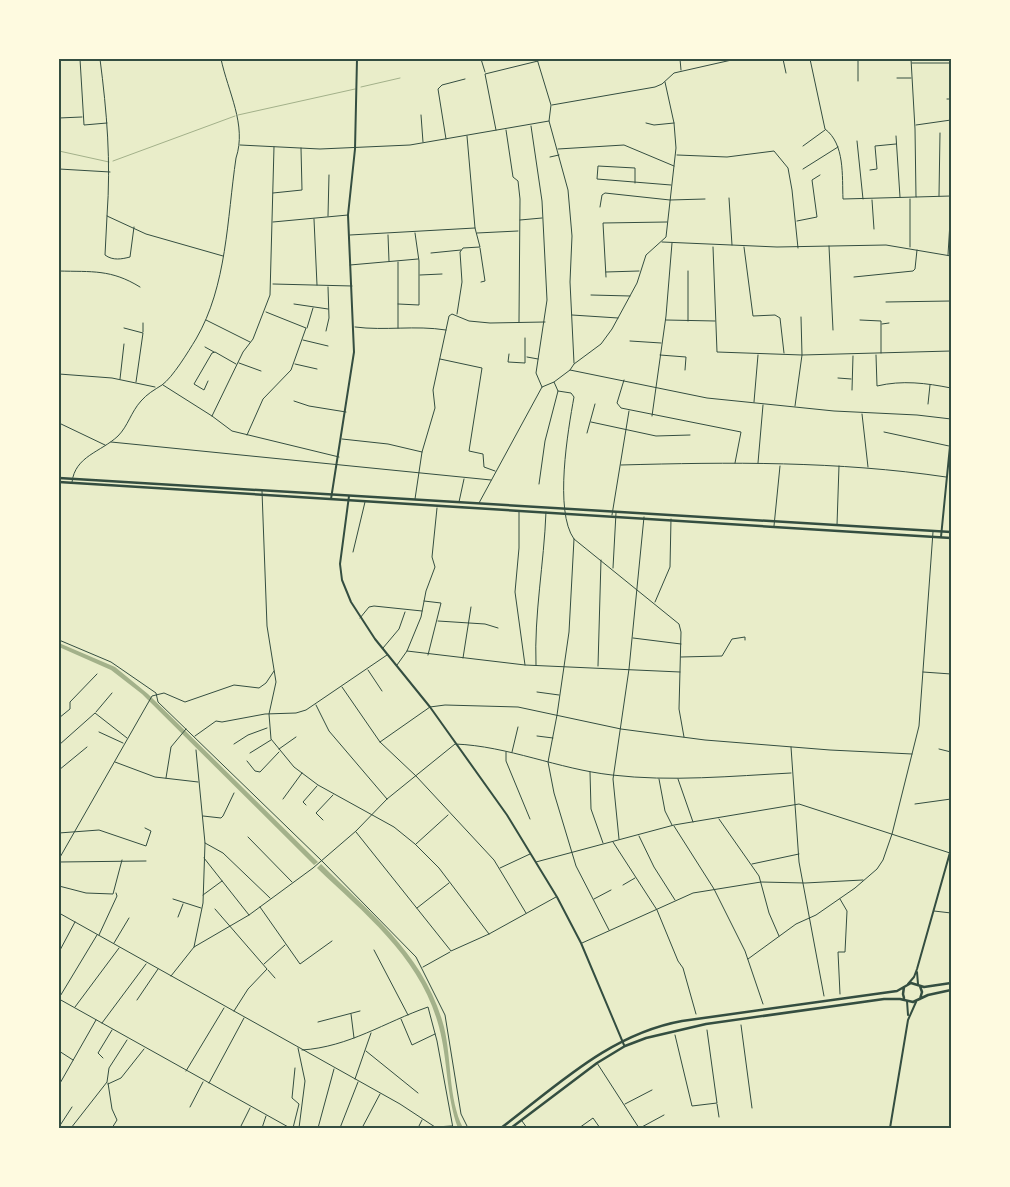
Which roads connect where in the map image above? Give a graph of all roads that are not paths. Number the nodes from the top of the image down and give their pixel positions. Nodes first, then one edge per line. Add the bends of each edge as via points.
1 (80, 59) edge
2 (100, 59) edge
3 (221, 59) edge
4 (358, 59) edge
5 (481, 59) edge
6 (680, 59) edge
7 (734, 59) edge
8 (783, 59) edge
9 (810, 59) edge
10 (858, 59) edge
11 (911, 59) edge
12 (537, 60) edge
13 (911, 63) junction
14 (951, 63) edge
15 (681, 72) junction
16 (786, 73) dead end
17 (485, 74) junction
18 (897, 78) dead end
19 (912, 78) junction
20 (465, 79) dead end
21 (858, 81) dead end
22 (665, 82) junction
23 (947, 99) dead end
24 (951, 99) edge
25 (551, 105) junction
26 (420, 115) dead end
27 (83, 117) junction
28 (59, 118) edge
29 (951, 120) edge
30 (549, 121) junction
31 (108, 123) junction
32 (646, 123) dead end
33 (674, 123) junction
34 (531, 125) junction
35 (915, 125) junction
36 (506, 129) junction
37 (825, 129) junction
38 (496, 130) junction
39 (940, 133) dead end
40 (467, 136) junction
41 (896, 136) dead end
42 (446, 140) junction
43 (857, 141) dead end
44 (423, 143) junction
45 (896, 144) junction
46 (240, 145) junction
47 (274, 146) junction
48 (802, 146) dead end
49 (839, 147) junction
50 (302, 148) junction
51 (557, 148) junction
52 (355, 149) junction
53 (559, 155) junction
54 (676, 155) junction
55 (550, 157) dead end
56 (675, 166) junction
57 (803, 168) dead end
58 (59, 169) edge
59 (870, 170) dead end
60 (110, 172) junction
61 (329, 175) dead end
62 (820, 175) dead end
63 (635, 183) junction
64 (672, 185) junction
65 (273, 194) junction
66 (939, 196) junction
67 (951, 196) edge
68 (916, 197) junction
69 (729, 198) dead end
70 (900, 198) junction
71 (910, 198) junction
72 (705, 199) dead end
73 (872, 199) junction
74 (670, 200) junction
75 (864, 200) junction
76 (600, 208) dead end
77 (348, 215) junction
78 (107, 216) junction
79 (328, 217) junction
80 (543, 218) junction
81 (314, 219) junction
82 (520, 220) junction
83 (796, 221) junction
84 (272, 222) junction
85 (667, 222) junction
86 (950, 222) edge
87 (134, 227) junction
88 (475, 228) junction
89 (874, 229) dead end
90 (519, 231) junction
91 (415, 232) junction
92 (476, 233) junction
93 (388, 234) junction
94 (349, 235) junction
95 (666, 237) junction
96 (661, 242) junction
97 (672, 243) junction
98 (732, 245) junction
99 (712, 246) junction
100 (744, 246) junction
101 (829, 246) junction
102 (480, 247) junction
103 (798, 248) junction
104 (910, 248) junction
105 (461, 250) junction
106 (917, 250) junction
107 (431, 253) dead end
108 (223, 256) junction
109 (950, 256) edge
110 (419, 259) junction
111 (389, 262) junction
112 (398, 262) junction
113 (350, 265) junction
114 (59, 271) edge
115 (640, 271) junction
116 (688, 271) dead end
117 (606, 272) junction
118 (442, 274) dead end
119 (419, 275) junction
120 (854, 276) dead end
121 (606, 277) dead end
122 (481, 282) dead end
123 (272, 284) junction
124 (317, 286) junction
125 (328, 286) junction
126 (352, 286) junction
127 (140, 287) dead end
128 (591, 295) dead end
129 (631, 296) junction
130 (951, 301) edge
131 (886, 302) dead end
132 (294, 304) dead end
133 (398, 304) junction
134 (313, 308) junction
135 (329, 310) junction
136 (265, 312) junction
137 (456, 315) junction
138 (571, 316) junction
139 (801, 317) dead end
140 (619, 318) junction
141 (206, 320) junction
142 (666, 320) junction
143 (688, 320) junction
144 (860, 320) dead end
145 (715, 321) junction
146 (545, 322) junction
147 (59, 323) edge
148 (143, 323) dead end
149 (519, 323) junction
150 (889, 323) dead end
151 (881, 324) junction
152 (59, 326) edge
153 (355, 327) junction
154 (124, 328) dead end
155 (306, 328) junction
156 (398, 328) junction
157 (446, 330) junction
158 (833, 330) dead end
159 (326, 331) dead end
160 (143, 333) junction
161 (525, 338) dead end
162 (302, 340) junction
163 (630, 341) dead end
164 (251, 342) junction
165 (661, 343) junction
166 (124, 344) dead end
167 (328, 346) dead end
168 (205, 347) dead end
169 (951, 350) edge
170 (215, 352) junction
171 (881, 353) junction
172 (509, 354) dead end
173 (758, 354) junction
174 (784, 354) junction
175 (876, 354) junction
176 (659, 355) junction
177 (802, 355) junction
178 (853, 355) junction
179 (526, 357) junction
180 (439, 359) junction
181 (539, 359) junction
182 (237, 363) junction
183 (295, 364) junction
184 (574, 364) junction
185 (317, 369) dead end
186 (570, 370) junction
187 (685, 370) dead end
188 (261, 371) dead end
189 (59, 374) edge
190 (838, 378) dead end
191 (852, 379) junction
192 (120, 380) junction
193 (624, 380) junction
194 (208, 381) dead end
195 (136, 382) junction
196 (554, 382) junction
197 (930, 384) junction
198 (162, 385) junction
199 (542, 387) junction
200 (656, 387) junction
201 (155, 388) junction
202 (951, 388) edge
203 (852, 390) dead end
204 (558, 391) junction
205 (294, 401) dead end
206 (754, 402) junction
207 (595, 404) dead end
208 (763, 404) junction
209 (928, 404) dead end
210 (795, 406) junction
211 (629, 410) junction
212 (346, 412) junction
213 (862, 413) junction
214 (212, 416) junction
215 (652, 416) junction
216 (951, 419) edge
217 (591, 422) junction
218 (59, 423) edge
219 (626, 430) junction
220 (587, 432) dead end
221 (884, 432) dead end
222 (247, 435) junction
223 (690, 435) dead end
224 (951, 436) edge
225 (342, 439) junction
226 (111, 442) junction
227 (106, 446) junction
228 (949, 446) junction
229 (422, 452) junction
230 (339, 457) junction
231 (735, 463) junction
232 (758, 464) junction
233 (338, 465) junction
234 (621, 465) junction
235 (780, 466) junction
236 (839, 466) junction
237 (868, 468) junction
238 (496, 471) junction
239 (418, 474) junction
240 (946, 477) junction
241 (59, 478) edge
242 (72, 478) junction
243 (464, 478) junction
244 (491, 480) junction
245 (59, 482) edge
246 (72, 483) junction
247 (539, 484) dead end
248 (262, 490) junction
249 (262, 494) junction
250 (332, 494) junction
251 (349, 496) junction
252 (331, 499) junction
253 (348, 500) junction
254 (415, 500) junction
255 (365, 501) junction
256 (459, 502) junction
257 (479, 504) junction
258 (437, 505) junction
259 (518, 510) junction
260 (564, 511) junction
261 (546, 512) junction
262 (614, 513) junction
263 (644, 517) junction
264 (671, 519) junction
265 (714, 520) junction
266 (774, 522) junction
267 (774, 526) junction
268 (837, 526) junction
269 (933, 531) junction
270 (942, 532) junction
271 (951, 532) edge
272 (932, 537) junction
273 (941, 537) junction
274 (574, 538) junction
275 (951, 538) edge
276 (353, 552) dead end
277 (601, 559) junction
278 (613, 569) junction
279 (637, 589) junction
280 (424, 601) junction
281 (654, 603) junction
282 (471, 607) dead end
283 (406, 611) junction
284 (422, 612) junction
285 (360, 618) junction
286 (437, 621) junction
287 (469, 624) junction
288 (498, 628) dead end
289 (632, 638) junction
290 (59, 640) edge
291 (745, 640) dead end
292 (681, 644) junction
293 (382, 648) junction
294 (407, 651) junction
295 (388, 654) junction
296 (428, 655) junction
297 (680, 657) junction
298 (463, 659) junction
299 (397, 666) junction
300 (525, 666) junction
301 (536, 666) junction
302 (598, 667) junction
303 (564, 668) junction
304 (629, 669) junction
305 (275, 670) junction
306 (368, 670) junction
307 (680, 672) junction
308 (922, 672) junction
309 (97, 674) dead end
310 (951, 674) edge
311 (342, 687) junction
312 (382, 691) dead end
313 (537, 692) dead end
314 (112, 693) dead end
315 (156, 694) junction
316 (560, 695) junction
317 (315, 704) junction
318 (430, 707) junction
319 (95, 713) junction
320 (269, 714) junction
321 (557, 715) junction
322 (59, 718) edge
323 (518, 727) dead end
324 (269, 728) junction
325 (622, 728) junction
326 (186, 729) junction
327 (99, 732) dead end
328 (537, 736) dead end
329 (194, 737) junction
330 (296, 737) dead end
331 (127, 738) junction
332 (553, 738) junction
333 (684, 738) junction
334 (271, 739) junction
335 (380, 742) junction
336 (124, 743) junction
337 (234, 744) dead end
338 (454, 744) junction
339 (59, 745) edge
340 (87, 747) dead end
341 (790, 747) junction
342 (940, 749) dead end
343 (196, 750) dead end
344 (279, 751) junction
345 (506, 751) junction
346 (512, 752) junction
347 (951, 752) edge
348 (250, 753) dead end
349 (912, 754) junction
350 (247, 761) dead end
351 (114, 762) junction
352 (548, 762) junction
353 (59, 770) edge
354 (590, 771) junction
355 (302, 773) junction
356 (791, 773) junction
357 (416, 776) junction
358 (613, 776) junction
359 (659, 778) junction
360 (678, 778) junction
361 (166, 779) junction
362 (198, 782) junction
363 (318, 786) junction
364 (234, 793) dead end
365 (334, 794) junction
366 (283, 799) dead end
367 (387, 799) junction
368 (951, 800) edge
369 (915, 804) dead end
370 (306, 805) dead end
371 (795, 805) junction
372 (449, 814) junction
373 (370, 815) junction
374 (202, 816) junction
375 (530, 818) dead end
376 (718, 819) junction
377 (323, 820) dead end
378 (693, 822) junction
379 (673, 826) junction
380 (145, 828) dead end
381 (356, 831) junction
382 (59, 833) edge
383 (73, 833) junction
384 (892, 834) junction
385 (639, 835) junction
386 (248, 837) dead end
387 (619, 840) junction
388 (613, 842) junction
389 (205, 843) junction
390 (415, 844) junction
391 (603, 844) junction
392 (951, 849) edge
393 (572, 853) junction
394 (950, 853) edge
395 (531, 854) junction
396 (799, 854) junction
397 (203, 858) junction
398 (122, 860) junction
399 (59, 861) edge
400 (146, 861) dead end
401 (321, 861) junction
402 (536, 862) junction
403 (950, 862) edge
404 (751, 864) junction
405 (500, 868) junction
406 (635, 878) junction
407 (864, 880) junction
408 (222, 881) junction
409 (293, 882) junction
410 (761, 882) junction
411 (450, 883) junction
412 (805, 883) junction
413 (59, 886) edge
414 (623, 886) dead end
415 (714, 889) junction
416 (611, 890) dead end
417 (114, 892) junction
418 (202, 896) junction
419 (557, 897) junction
420 (840, 898) junction
421 (173, 899) dead end
422 (271, 899) junction
423 (593, 900) junction
424 (675, 901) junction
425 (183, 902) junction
426 (260, 907) junction
427 (200, 908) junction
428 (417, 908) junction
429 (215, 909) dead end
430 (657, 910) junction
431 (933, 911) junction
432 (59, 913) edge
433 (526, 913) junction
434 (951, 913) edge
435 (250, 915) junction
436 (810, 917) junction
437 (129, 918) dead end
438 (178, 918) dead end
439 (75, 922) junction
440 (230, 928) junction
441 (609, 930) junction
442 (489, 934) junction
443 (98, 935) junction
444 (779, 936) junction
445 (332, 941) dead end
446 (581, 943) junction
447 (114, 944) junction
448 (286, 944) junction
449 (194, 947) junction
450 (120, 948) junction
451 (374, 950) dead end
452 (450, 951) junction
453 (59, 952) edge
454 (748, 959) junction
455 (146, 963) junction
456 (263, 965) junction
457 (422, 967) junction
458 (158, 969) junction
459 (267, 969) junction
460 (917, 969) junction
461 (171, 976) junction
462 (275, 978) dead end
463 (951, 983) edge
464 (906, 985) junction
465 (919, 986) junction
466 (951, 990) edge
467 (840, 994) dead end
468 (824, 996) dead end
469 (59, 999) edge
470 (137, 1000) dead end
471 (906, 1000) junction
472 (918, 1001) junction
473 (763, 1004) dead end
474 (225, 1007) junction
475 (74, 1008) junction
476 (360, 1011) dead end
477 (234, 1012) junction
478 (351, 1014) junction
479 (696, 1014) dead end
480 (408, 1016) junction
481 (244, 1018) junction
482 (401, 1019) junction
483 (96, 1020) junction
484 (908, 1020) junction
485 (318, 1022) dead end
486 (102, 1024) junction
487 (741, 1025) dead end
488 (113, 1030) junction
489 (707, 1030) dead end
490 (371, 1032) junction
491 (435, 1034) junction
492 (676, 1035) dead end
493 (128, 1039) junction
494 (354, 1039) junction
495 (622, 1040) junction
496 (625, 1046) junction
497 (145, 1048) junction
498 (298, 1048) junction
499 (301, 1050) junction
500 (59, 1051) edge
501 (366, 1051) junction
502 (104, 1058) dead end
503 (74, 1060) junction
504 (597, 1062) junction
505 (295, 1068) dead end
506 (334, 1068) junction
507 (185, 1071) junction
508 (355, 1080) junction
509 (204, 1081) junction
510 (358, 1082) junction
511 (108, 1083) junction
512 (209, 1084) junction
513 (59, 1085) edge
514 (652, 1090) dead end
515 (418, 1093) dead end
516 (380, 1094) junction
517 (544, 1103) junction
518 (717, 1103) junction
519 (624, 1105) junction
520 (72, 1107) dead end
521 (190, 1107) dead end
522 (250, 1107) junction
523 (547, 1107) dead end
524 (752, 1108) dead end
525 (664, 1115) dead end
526 (267, 1116) junction
527 (719, 1117) dead end
528 (422, 1119) junction
529 (521, 1120) junction
530 (283, 1124) junction
531 (59, 1127) edge
532 (452, 1127) edge
533 (71, 1128) edge
534 (112, 1128) edge
535 (240, 1128) edge
536 (262, 1128) edge
537 (281, 1128) edge
538 (292, 1128) edge
539 (299, 1128) edge
540 (318, 1128) edge
541 (340, 1128) edge
542 (362, 1128) edge
543 (418, 1128) edge
544 (468, 1128) edge
545 (501, 1128) edge
546 (511, 1128) edge
547 (527, 1128) edge
548 (579, 1128) edge
549 (600, 1128) edge
550 (639, 1128) edge
551 (890, 1128) edge

1 - 27 street
2 - 31 street
3 - 46 street via 239,123
4 - 52 street
5 - 17 street
6 - 15 street
7 - 15 street
8 - 16 street
9 - 37 street
10 - 21 street
11 - 13 street
12 - 17 street
12 - 25 street
13 - 14 street
13 - 19 street
15 - 22 street
17 - 38 street
18 - 19 street
19 - 35 street
20 - 42 street via 438,89
22 - 25 street via 643,90
22 - 33 street
23 - 24 street
25 - 30 street
26 - 44 street
27 - 28 street
27 - 31 street via 84,125
29 - 35 street
30 - 34 street
30 - 51 street
31 - 60 street
32 - 33 street via 654,126
33 - 54 street
34 - 36 street
34 - 80 street
35 - 68 street
36 - 38 street
36 - 82 street via 513,177 518,181
37 - 48 street
37 - 49 street via 834,136
38 - 40 street
39 - 66 street
40 - 42 street
40 - 88 street
41 - 45 street
42 - 44 street
43 - 75 street
44 - 52 street
45 - 59 street via 875,146 877,169
45 - 70 street
46 - 47 street
46 - 108 street
47 - 50 street
47 - 65 street
49 - 57 street
49 - 75 street via 843,199
50 - 52 street
50 - 65 street via 302,190
51 - 53 street
51 - 56 street via 624,145
52 - 77 street
53 - 55 street
53 - 138 street via 568,190 572,236
54 - 56 street
54 - 83 street via 726,157 774,151 788,168
56 - 64 street
58 - 60 street
60 - 78 street
61 - 79 street
62 - 83 street via 812,180 817,217
63 - 63 street via 597,178 598,166 635,168
63 - 64 street
64 - 74 street
65 - 84 street
66 - 67 street
66 - 68 street
68 - 71 street
69 - 98 street
70 - 71 street
70 - 73 street
71 - 104 street
72 - 74 street
73 - 75 street
73 - 89 street
74 - 76 street via 605,193
74 - 85 street
77 - 79 street
77 - 94 street
78 - 87 street
78 - 87 street via 108,258 130,256
79 - 81 street
80 - 82 street
80 - 146 street
81 - 84 street
81 - 124 street
82 - 90 street
83 - 103 street
84 - 123 street
85 - 95 street
85 - 117 street via 604,223
86 - 109 street
87 - 108 street via 146,234
88 - 91 street
88 - 92 street
90 - 92 street
90 - 149 street
91 - 93 street
91 - 110 street
92 - 102 street
93 - 94 street
93 - 111 street
94 - 113 street
95 - 96 street
95 - 97 street
96 - 97 street
96 - 115 street via 646,255
97 - 99 street
97 - 142 street
98 - 99 street
98 - 100 street
99 - 145 street
100 - 103 street
100 - 174 street via 753,316 775,315 780,318
101 - 103 street
101 - 104 street
101 - 158 street
102 - 105 street
102 - 122 street via 486,281
104 - 106 street
105 - 107 street
105 - 137 street via 462,289
106 - 109 street
106 - 120 street via 913,271
108 - 141 street
110 - 112 street
110 - 119 street
111 - 112 street
111 - 113 street
112 - 133 street
113 - 126 street
114 - 127 street via 110,273 123,276
115 - 117 street
115 - 129 street
116 - 143 street
117 - 121 street
118 - 119 street
119 - 133 street via 419,305
123 - 124 street
123 - 136 street
124 - 125 street
125 - 126 street
125 - 135 street
126 - 153 street
128 - 129 street
129 - 140 street
130 - 131 street
132 - 134 street
133 - 156 street
134 - 135 street
134 - 155 street
135 - 159 street
136 - 155 street
136 - 164 street
137 - 149 street via 469,321
137 - 157 street via 449,316
138 - 140 street
138 - 184 street
139 - 177 street
140 - 184 street via 600,344
141 - 164 street
141 - 198 street
142 - 143 street
142 - 165 street
143 - 145 street
144 - 151 street via 879,319
145 - 173 street via 717,352
146 - 149 street
146 - 181 street
147 - 152 street
148 - 160 street
150 - 151 street
151 - 171 street
153 - 156 street
153 - 212 street
154 - 160 street
155 - 162 street
156 - 157 street
157 - 180 street
160 - 195 street
161 - 179 street
162 - 167 street
162 - 183 street
163 - 165 street
164 - 182 street
165 - 176 street
166 - 192 street
168 - 170 street
169 - 171 street
170 - 182 street
170 - 194 street via 194,384 204,390
171 - 175 street
172 - 179 street via 508,362 524,363
173 - 174 street
173 - 206 street
174 - 177 street
175 - 178 street
175 - 197 street via 877,386 890,383
176 - 187 street via 686,357
176 - 200 street
177 - 178 street
177 - 210 street
178 - 191 street
179 - 181 street
180 - 229 street via 433,390 435,408
180 - 238 street via 482,368 469,451 483,454 484,467
181 - 199 street via 536,373
182 - 188 street
182 - 214 street
183 - 185 street
183 - 222 street via 263,400
184 - 186 street
186 - 193 street
186 - 196 street
189 - 192 street
190 - 191 street
191 - 203 street
192 - 195 street
193 - 200 street
193 - 211 street via 617,403 618,407
195 - 201 street
196 - 199 street
196 - 204 street
197 - 202 street
197 - 209 street
198 - 201 street
198 - 214 street
199 - 238 street
200 - 206 street via 702,397
200 - 215 street
201 - 226 street via 140,402 126,426
204 - 247 street via 540,465
204 - 260 street via 571,393 574,397 568,432
205 - 212 street
206 - 208 street
207 - 217 street
208 - 210 street
208 - 232 street
210 - 213 street
211 - 215 street
211 - 219 street
212 - 225 street
213 - 216 street via 917,414
213 - 237 street
214 - 222 street via 232,431
215 - 231 street via 740,431
217 - 219 street
217 - 220 street
218 - 227 street
219 - 223 street via 656,436
219 - 234 street
221 - 228 street
222 - 230 street
224 - 228 street
225 - 229 street
225 - 230 street
226 - 227 street
226 - 233 street
227 - 242 street via 86,456
228 - 240 street
229 - 239 street
230 - 233 street
231 - 232 street
231 - 234 street
232 - 235 street
233 - 239 street
233 - 250 street
234 - 262 street
235 - 236 street
235 - 266 street
236 - 237 street
236 - 268 street
237 - 240 street
238 - 244 street
239 - 243 street
239 - 254 street
240 - 270 street
241 - 242 highway
242 - 246 street
242 - 248 highway
243 - 244 street
243 - 256 street
244 - 257 street
245 - 246 highway
246 - 249 highway
248 - 249 street
248 - 250 highway
249 - 252 highway
249 - 305 street via 267,626
250 - 251 highway
250 - 252 street
251 - 253 street
251 - 254 highway
252 - 253 highway
253 - 255 highway
253 - 285 street via 341,573 344,588
254 - 256 highway
255 - 258 highway
255 - 276 street
256 - 257 highway
257 - 260 highway
258 - 259 highway
258 - 280 street via 432,557 435,567
259 - 261 highway
259 - 300 street via 515,592
260 - 261 highway
260 - 262 highway
260 - 274 street via 565,523
261 - 301 street via 535,617
262 - 263 highway
262 - 265 highway
262 - 278 street
263 - 264 highway
263 - 279 street
264 - 265 highway
264 - 281 street via 670,567
265 - 266 highway
265 - 267 highway
266 - 267 street
266 - 268 highway
267 - 272 highway
268 - 269 highway
269 - 270 highway
269 - 272 street
270 - 271 highway
270 - 273 street
272 - 273 highway
272 - 308 street
273 - 275 highway
274 - 277 street
274 - 303 street
277 - 278 street
277 - 302 street
278 - 279 street
279 - 281 street
279 - 289 street
280 - 284 street
280 - 286 street via 441,603
281 - 292 street via 679,624
282 - 287 street
283 - 284 street
283 - 285 street via 371,606
283 - 293 street via 399,629
284 - 294 street
285 - 293 street
286 - 287 street
286 - 296 street
287 - 288 street
287 - 298 street
289 - 292 street
289 - 304 street
290 - 315 street via 116,665
291 - 297 street via 745,637 732,639 722,656
292 - 297 street
293 - 295 street
294 - 296 street
294 - 299 street
295 - 299 street
295 - 306 street
296 - 298 street
297 - 307 street
298 - 300 street
299 - 318 street
300 - 301 street
301 - 303 street
302 - 303 street
302 - 304 street
303 - 316 street
304 - 307 street
304 - 325 street
305 - 315 street via 259,688 234,685 188,702 164,692
305 - 320 street
306 - 311 street
306 - 312 street
307 - 333 street via 678,710
308 - 310 street
308 - 349 street via 919,720
309 - 322 street
311 - 317 street
311 - 335 street
313 - 316 street
314 - 319 street
315 - 326 street via 158,702
315 - 331 street
316 - 321 street
317 - 320 street via 296,713
317 - 367 street via 329,731
318 - 321 street via 518,707
318 - 335 street
318 - 338 street
319 - 331 street
319 - 339 street
320 - 324 street
320 - 329 street via 216,721
321 - 325 street
321 - 332 street
323 - 346 street
324 - 334 street
324 - 337 street
325 - 333 street
325 - 358 street
326 - 329 street
326 - 361 street via 170,750
327 - 336 street
328 - 332 street
329 - 401 street
330 - 344 street
331 - 336 street
332 - 352 street
333 - 341 street
334 - 344 street
334 - 348 street
335 - 357 street
336 - 351 street
338 - 345 street
338 - 357 street
338 - 395 street via 496,798
340 - 353 street
341 - 349 street
341 - 356 street
342 - 347 street
343 - 362 street
344 - 350 street via 260,772
344 - 355 street
345 - 346 street
345 - 375 street via 506,761
346 - 352 street
349 - 384 street
351 - 361 street
351 - 383 street
352 - 354 street
352 - 393 street
354 - 358 street
354 - 391 street via 591,809
355 - 363 street
355 - 366 street
356 - 360 street
356 - 371 street
357 - 367 street
357 - 372 street
358 - 359 street
358 - 387 street
359 - 360 street
359 - 379 street via 665,811
360 - 378 street
361 - 362 street
362 - 374 street
363 - 365 street
363 - 370 street via 303,802
364 - 374 street via 224,816
365 - 373 street
365 - 377 street via 316,813
367 - 373 street
368 - 369 street
371 - 376 street
371 - 384 street
371 - 396 street
372 - 390 street
372 - 405 street
373 - 381 street
373 - 390 street via 394,827
374 - 389 street
376 - 378 street
376 - 404 street
378 - 379 street
379 - 385 street
379 - 415 street
380 - 383 street via 151,831 146,846 99,830
381 - 401 street
381 - 428 street
382 - 383 street
383 - 399 street
384 - 394 street
384 - 407 street via 880,865
385 - 387 street
385 - 424 street
386 - 409 street
387 - 388 street
388 - 391 street
388 - 406 street
389 - 397 street
389 - 422 street via 223,853
390 - 411 street
391 - 393 street
392 - 394 street
393 - 402 street
393 - 423 street
394 - 403 street
395 - 402 street
395 - 405 street
396 - 404 street
396 - 412 street
397 - 408 street
397 - 418 street
398 - 399 street
398 - 400 street
398 - 417 street
401 - 409 street
401 - 457 street via 416,957
402 - 419 street
403 - 431 street
404 - 410 street
405 - 433 street
406 - 414 street
406 - 430 street
407 - 412 street
407 - 420 street
408 - 418 street
408 - 435 street
409 - 422 street
410 - 412 street
410 - 415 street
410 - 444 street
411 - 428 street
411 - 442 street
412 - 436 street
413 - 417 street via 86,893
415 - 424 street
415 - 454 street
416 - 423 street
417 - 443 street via 117,896
418 - 427 street
419 - 433 street
419 - 446 street
420 - 436 street
420 - 467 street via 847,911 845,952 838,952
421 - 425 street
422 - 426 street
423 - 441 street
424 - 430 street
425 - 427 street
425 - 438 street
426 - 435 street
426 - 448 street
427 - 449 street
428 - 452 street
429 - 440 street
430 - 441 street
430 - 479 street via 683,968
431 - 434 street
431 - 460 street
432 - 439 street
433 - 442 street
435 - 440 street
436 - 444 street
436 - 468 street
437 - 447 street
439 - 443 street
439 - 453 street
440 - 449 street
440 - 456 street
441 - 446 street
442 - 452 street
443 - 447 street
443 - 469 street
444 - 454 street
445 - 448 street via 300,964
446 - 495 street
447 - 450 street
448 - 456 street
449 - 461 street
450 - 455 street
450 - 475 street
451 - 480 street
452 - 457 street
454 - 473 street
455 - 458 street
455 - 486 street
456 - 459 street
457 - 544 street via 445,1015 462,1114
458 - 461 street
458 - 470 street
459 - 462 street
459 - 477 street via 248,989
460 - 464 street
460 - 465 street
461 - 474 street
463 - 465 highway
464 - 465 highway
464 - 471 highway via 902,994
464 - 495 highway via 894,992 673,1023
465 - 472 highway via 922,995
466 - 472 highway via 928,995
469 - 475 street
471 - 472 highway
471 - 484 street
471 - 496 highway via 884,999 706,1024 665,1032
472 - 484 street
474 - 477 street
474 - 507 street
475 - 483 street
476 - 478 street
477 - 481 street
478 - 485 street
478 - 494 street
480 - 482 street
480 - 491 street via 428,1008
481 - 498 street
481 - 512 street
482 - 490 street
482 - 491 street via 412,1045
483 - 486 street
483 - 503 street
484 - 551 street
486 - 488 street
487 - 524 street
488 - 493 street
488 - 502 street via 98,1053
489 - 518 street
490 - 494 street
490 - 501 street
491 - 532 street
492 - 518 street via 692,1106
493 - 497 street
493 - 511 street via 109,1068
494 - 499 street via 333,1046
495 - 496 street
495 - 545 highway via 595,1056
496 - 504 highway
497 - 507 street
497 - 511 street via 121,1078
498 - 499 street
498 - 539 street via 305,1081
499 - 506 street
500 - 503 street
501 - 508 street
501 - 515 street
503 - 513 street
504 - 517 highway
504 - 519 street
505 - 538 street via 292,1098 299,1104
506 - 508 street
506 - 540 street
507 - 509 street
508 - 510 street
509 - 512 street
509 - 521 street
510 - 516 street
510 - 541 street
511 - 533 street
511 - 534 street via 117,1120
512 - 522 street
514 - 519 street
516 - 528 street
516 - 542 street
517 - 523 street
517 - 529 highway
518 - 527 street
519 - 550 street
520 - 531 street
522 - 526 street
522 - 535 street
525 - 550 street
526 - 530 street
526 - 536 street
528 - 532 street via 435,1127
528 - 543 street
529 - 546 highway
529 - 547 street
530 - 537 street
530 - 538 street
548 - 549 street via 593,1118

